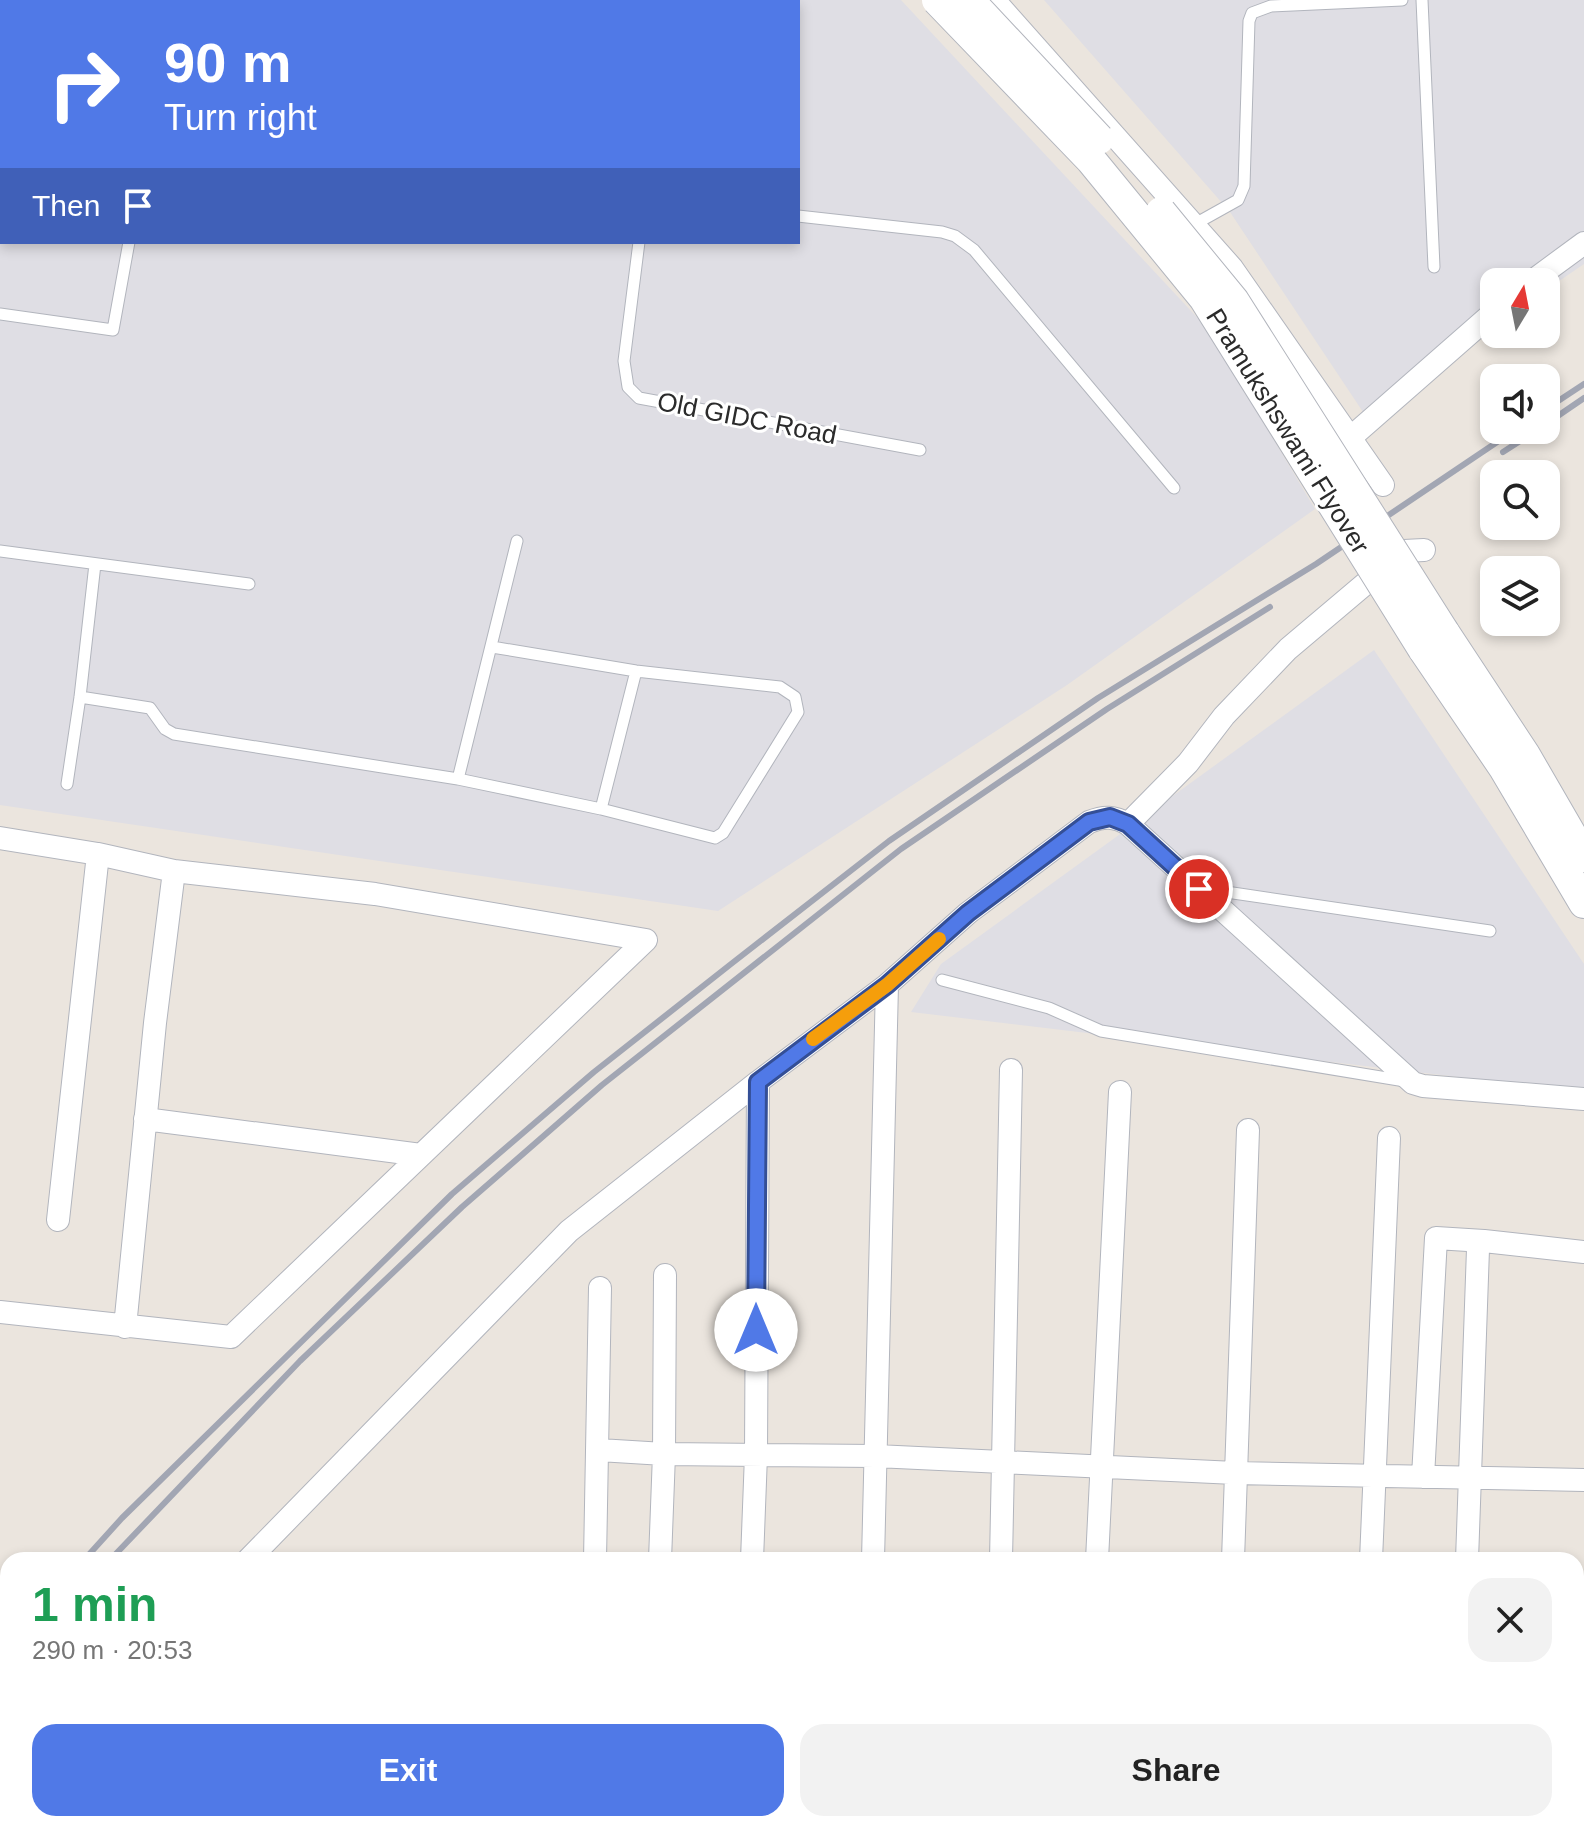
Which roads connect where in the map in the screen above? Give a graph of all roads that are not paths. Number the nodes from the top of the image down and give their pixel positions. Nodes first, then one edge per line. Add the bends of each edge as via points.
1 (937, 0) edge
2 (969, 0) edge
3 (994, 0) edge
4 (1402, 0) edge
5 (1422, 0) edge
6 (800, 216) edge
7 (1195, 224) junction
8 (1584, 243) edge
9 (129, 244) edge
10 (639, 244) edge
11 (1434, 267) dead end
12 (1550, 268) edge
13 (0, 314) edge
14 (1480, 324) edge
15 (1349, 439) junction
16 (920, 450) dead end
17 (1383, 485) dead end
18 (1174, 488) dead end
19 (517, 541) dead end
20 (1424, 550) dead end
21 (0, 551) edge
22 (95, 564) junction
23 (249, 584) dead end
24 (492, 647) junction
25 (636, 671) junction
26 (80, 697) junction
27 (458, 779) junction
28 (67, 784) dead end
29 (601, 809) junction
30 (1128, 824) junction
31 (0, 843) edge
32 (98, 854) junction
33 (1584, 857) edge
34 (174, 871) junction
35 (1199, 889) junction
36 (1584, 903) edge
37 (1490, 931) dead end
38 (942, 980) dead end
39 (887, 985) junction
40 (1011, 1070) dead end
41 (758, 1082) junction
42 (1413, 1083) junction
43 (1120, 1092) dead end
44 (1584, 1099) edge
45 (145, 1119) junction
46 (1248, 1130) dead end
47 (1389, 1138) dead end
48 (421, 1155) junction
49 (58, 1220) dead end
50 (1484, 1241) junction
51 (1584, 1252) edge
52 (665, 1275) dead end
53 (600, 1288) dead end
54 (0, 1312) edge
55 (125, 1327) junction
56 (599, 1450) junction
57 (664, 1454) junction
58 (756, 1455) junction
59 (876, 1456) junction
60 (1004, 1462) junction
61 (1099, 1467) junction
62 (1235, 1473) junction
63 (1374, 1475) junction
64 (1423, 1477) junction
65 (1469, 1477) junction
66 (1584, 1480) edge
67 (256, 1552) edge
68 (595, 1552) edge
69 (660, 1552) edge
70 (752, 1552) edge
71 (873, 1552) edge
72 (1001, 1552) edge
73 (1097, 1552) edge
74 (1233, 1552) edge
75 (1371, 1552) edge
76 (1467, 1552) edge

1 - 36 main road, Pramukshswami Flyover, bridge via 1091,160 1204,298 1423,649 1504,768
2 - 33 main road, Pramukshswami Flyover, bridge via 1108,149 1234,301 1525,755
3 - 7 street
4 - 7 lane via 1271,6 1252,13 1244,186 1238,200
5 - 11 lane
6 - 18 lane via 955,236 974,250
7 - 15 street via 1255,299
8 - 12 street
9 - 13 lane via 113,330
10 - 16 lane, Old GIDC Road via 624,361 628,387 639,398
14 - 15 street
15 - 17 street
19 - 24 lane
20 - 30 street via 1404,551 1288,649
21 - 22 lane
22 - 23 lane
22 - 26 lane
24 - 25 lane
24 - 27 lane
25 - 29 lane
25 - 29 lane via 780,687 795,697 798,712 720,836
26 - 27 lane via 150,708 174,734
26 - 28 lane
27 - 29 lane
30 - 35 street
30 - 39 street via 1110,817 1089,822 968,913
31 - 32 street
32 - 34 street
32 - 49 street
34 - 45 street
34 - 48 street via 375,894 646,940
35 - 37 lane
35 - 42 street
38 - 42 lane via 1049,1008 1101,1031
39 - 41 street
39 - 59 street
40 - 60 street
41 - 58 street
41 - 67 street via 569,1231
42 - 44 street
43 - 61 street
45 - 48 street
45 - 55 street
46 - 62 street
47 - 63 street
48 - 55 street via 231,1337
50 - 51 street
50 - 64 street via 1436,1238
50 - 65 street via 1476,1257
52 - 57 street
53 - 56 street
54 - 55 street
56 - 57 street
56 - 68 street
57 - 58 street
57 - 69 street
58 - 59 street
58 - 70 street
59 - 60 street
59 - 71 street
60 - 61 street
60 - 72 street
61 - 62 street
61 - 73 street
62 - 63 street
62 - 74 street
63 - 64 street
63 - 75 street
64 - 65 street
65 - 66 street
65 - 76 street

